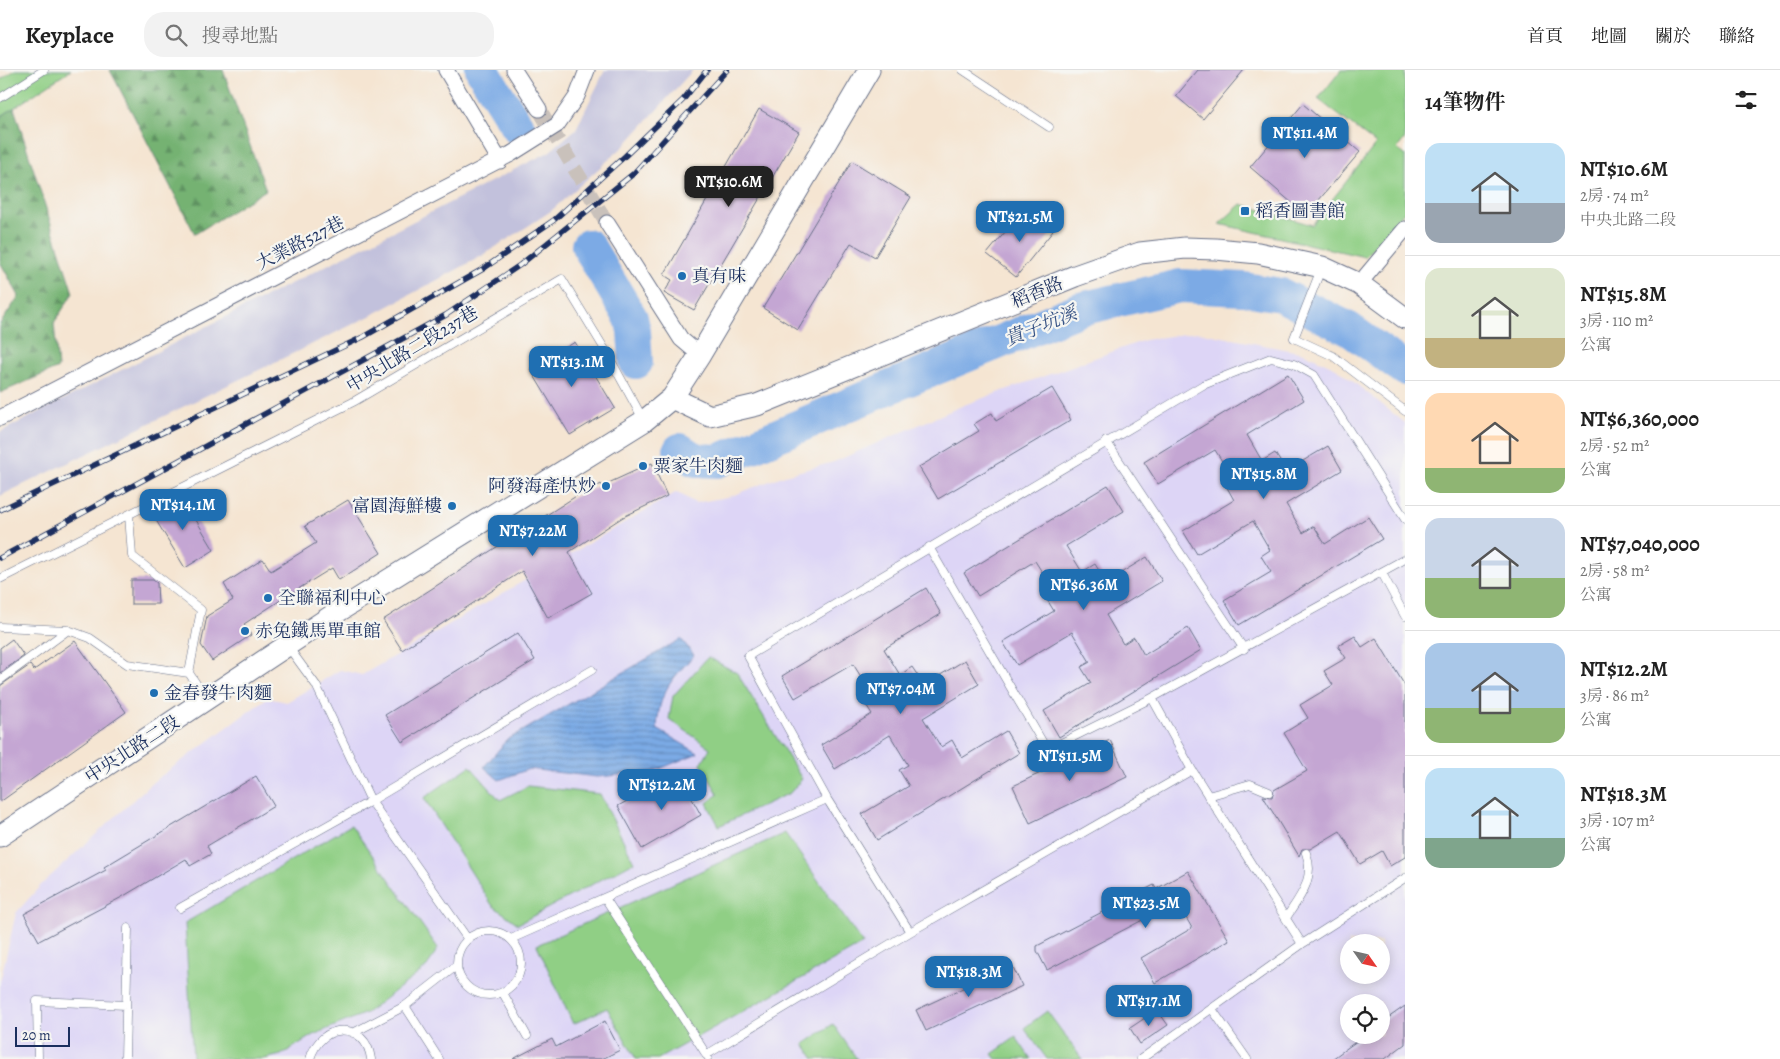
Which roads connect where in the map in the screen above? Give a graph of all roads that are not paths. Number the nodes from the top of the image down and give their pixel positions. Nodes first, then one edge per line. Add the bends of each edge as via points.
1 (44, 70) edge
2 (446, 70) edge
3 (514, 70) edge
4 (588, 70) edge
5 (870, 70) edge
6 (963, 70) edge
7 (0, 98) edge
8 (539, 109) tunnel mouth
9 (1049, 127) dead end
10 (506, 158) junction
11 (607, 222) tunnel mouth
12 (1405, 230) edge
13 (1322, 267) junction
14 (1359, 284) junction
15 (1405, 318) edge
16 (700, 355) junction
17 (672, 398) junction
18 (1405, 411) edge
19 (0, 418) edge
20 (644, 421) junction
21 (1106, 441) junction
22 (129, 515) junction
23 (1405, 519) edge
24 (929, 547) junction
25 (1405, 559) edge
26 (1382, 573) junction
27 (0, 579) edge
28 (1405, 616) edge
29 (0, 627) edge
30 (68, 630) junction
31 (287, 646) junction
32 (1244, 649) junction
33 (592, 670) dead end
34 (189, 673) junction
35 (0, 680) edge
36 (1152, 698) junction
37 (206, 700) junction
38 (1192, 770) junction
39 (1269, 792) dead end
40 (1208, 796) junction
41 (827, 799) junction
42 (371, 801) junction
43 (0, 836) edge
44 (1306, 853) dead end
45 (1405, 878) edge
46 (605, 898) junction
47 (180, 908) dead end
48 (1286, 918) junction
49 (128, 928) dead end
50 (910, 932) junction
51 (467, 938) junction
52 (511, 939) junction
53 (1302, 944) junction
54 (456, 966) junction
55 (503, 993) junction
56 (126, 1005) junction
57 (405, 1006) junction
58 (1212, 1009) junction
59 (353, 1033) junction
60 (527, 1036) dead end
61 (708, 1057) edge
62 (38, 1059) edge
63 (125, 1059) edge
64 (310, 1059) edge
65 (371, 1059) edge
66 (439, 1059) edge
67 (1141, 1059) edge
68 (1247, 1059) edge

1 - 7 lane
2 - 10 street
3 - 8 street
4 - 10 street, 大業路527巷, bridge via 577,96 557,125
5 - 16 street, 中央北路二段
6 - 9 lane
10 - 19 street, 大業路527巷
11 - 16 street via 681,339
12 - 14 street
13 - 14 street, 稻香路
13 - 17 street, 稻香路 via 1258,253 1216,249 1184,248 1140,253 1075,276 758,405 710,416
13 - 18 lane via 1294,338 1333,356
14 - 15 street, 稻香路
16 - 17 street, 中央北路二段
17 - 20 street, 中央北路二段
20 - 22 lane, 中央北路二段237巷 via 562,279 353,402
20 - 31 street, 中央北路二段
21 - 23 lane via 1203,385 1271,358 1294,364 1314,375
21 - 24 lane
21 - 32 lane
22 - 27 lane
22 - 34 lane via 132,556 201,610
24 - 36 lane via 1047,750
24 - 41 lane via 748,656
25 - 26 lane
26 - 28 lane
26 - 32 lane
29 - 30 lane
30 - 34 lane via 90,638 127,664
30 - 35 lane
31 - 37 street, 中央北路二段
31 - 42 lane via 316,685
32 - 36 lane
33 - 42 lane
34 - 37 lane
36 - 38 lane
37 - 43 street, 中央北路二段
38 - 40 lane
38 - 50 lane
39 - 40 lane via 1250,784
40 - 48 lane
41 - 46 lane
41 - 50 lane
42 - 47 lane
42 - 51 lane
44 - 48 lane via 1310,863 1307,885
45 - 53 lane
46 - 52 lane
46 - 61 lane
48 - 53 lane
49 - 56 lane
50 - 61 lane
51 - 52 lane via 481,931 497,931
51 - 54 lane via 458,951
52 - 55 lane via 520,952 521,968 515,982
53 - 58 lane
54 - 55 lane via 461,981 473,992 488,996
54 - 57 lane
55 - 60 lane
56 - 62 lane via 37,1001
56 - 63 lane
57 - 59 lane
57 - 66 lane
58 - 67 lane
58 - 68 lane
59 - 64 lane via 338,1030 324,1035 314,1046
59 - 65 lane via 364,1040

